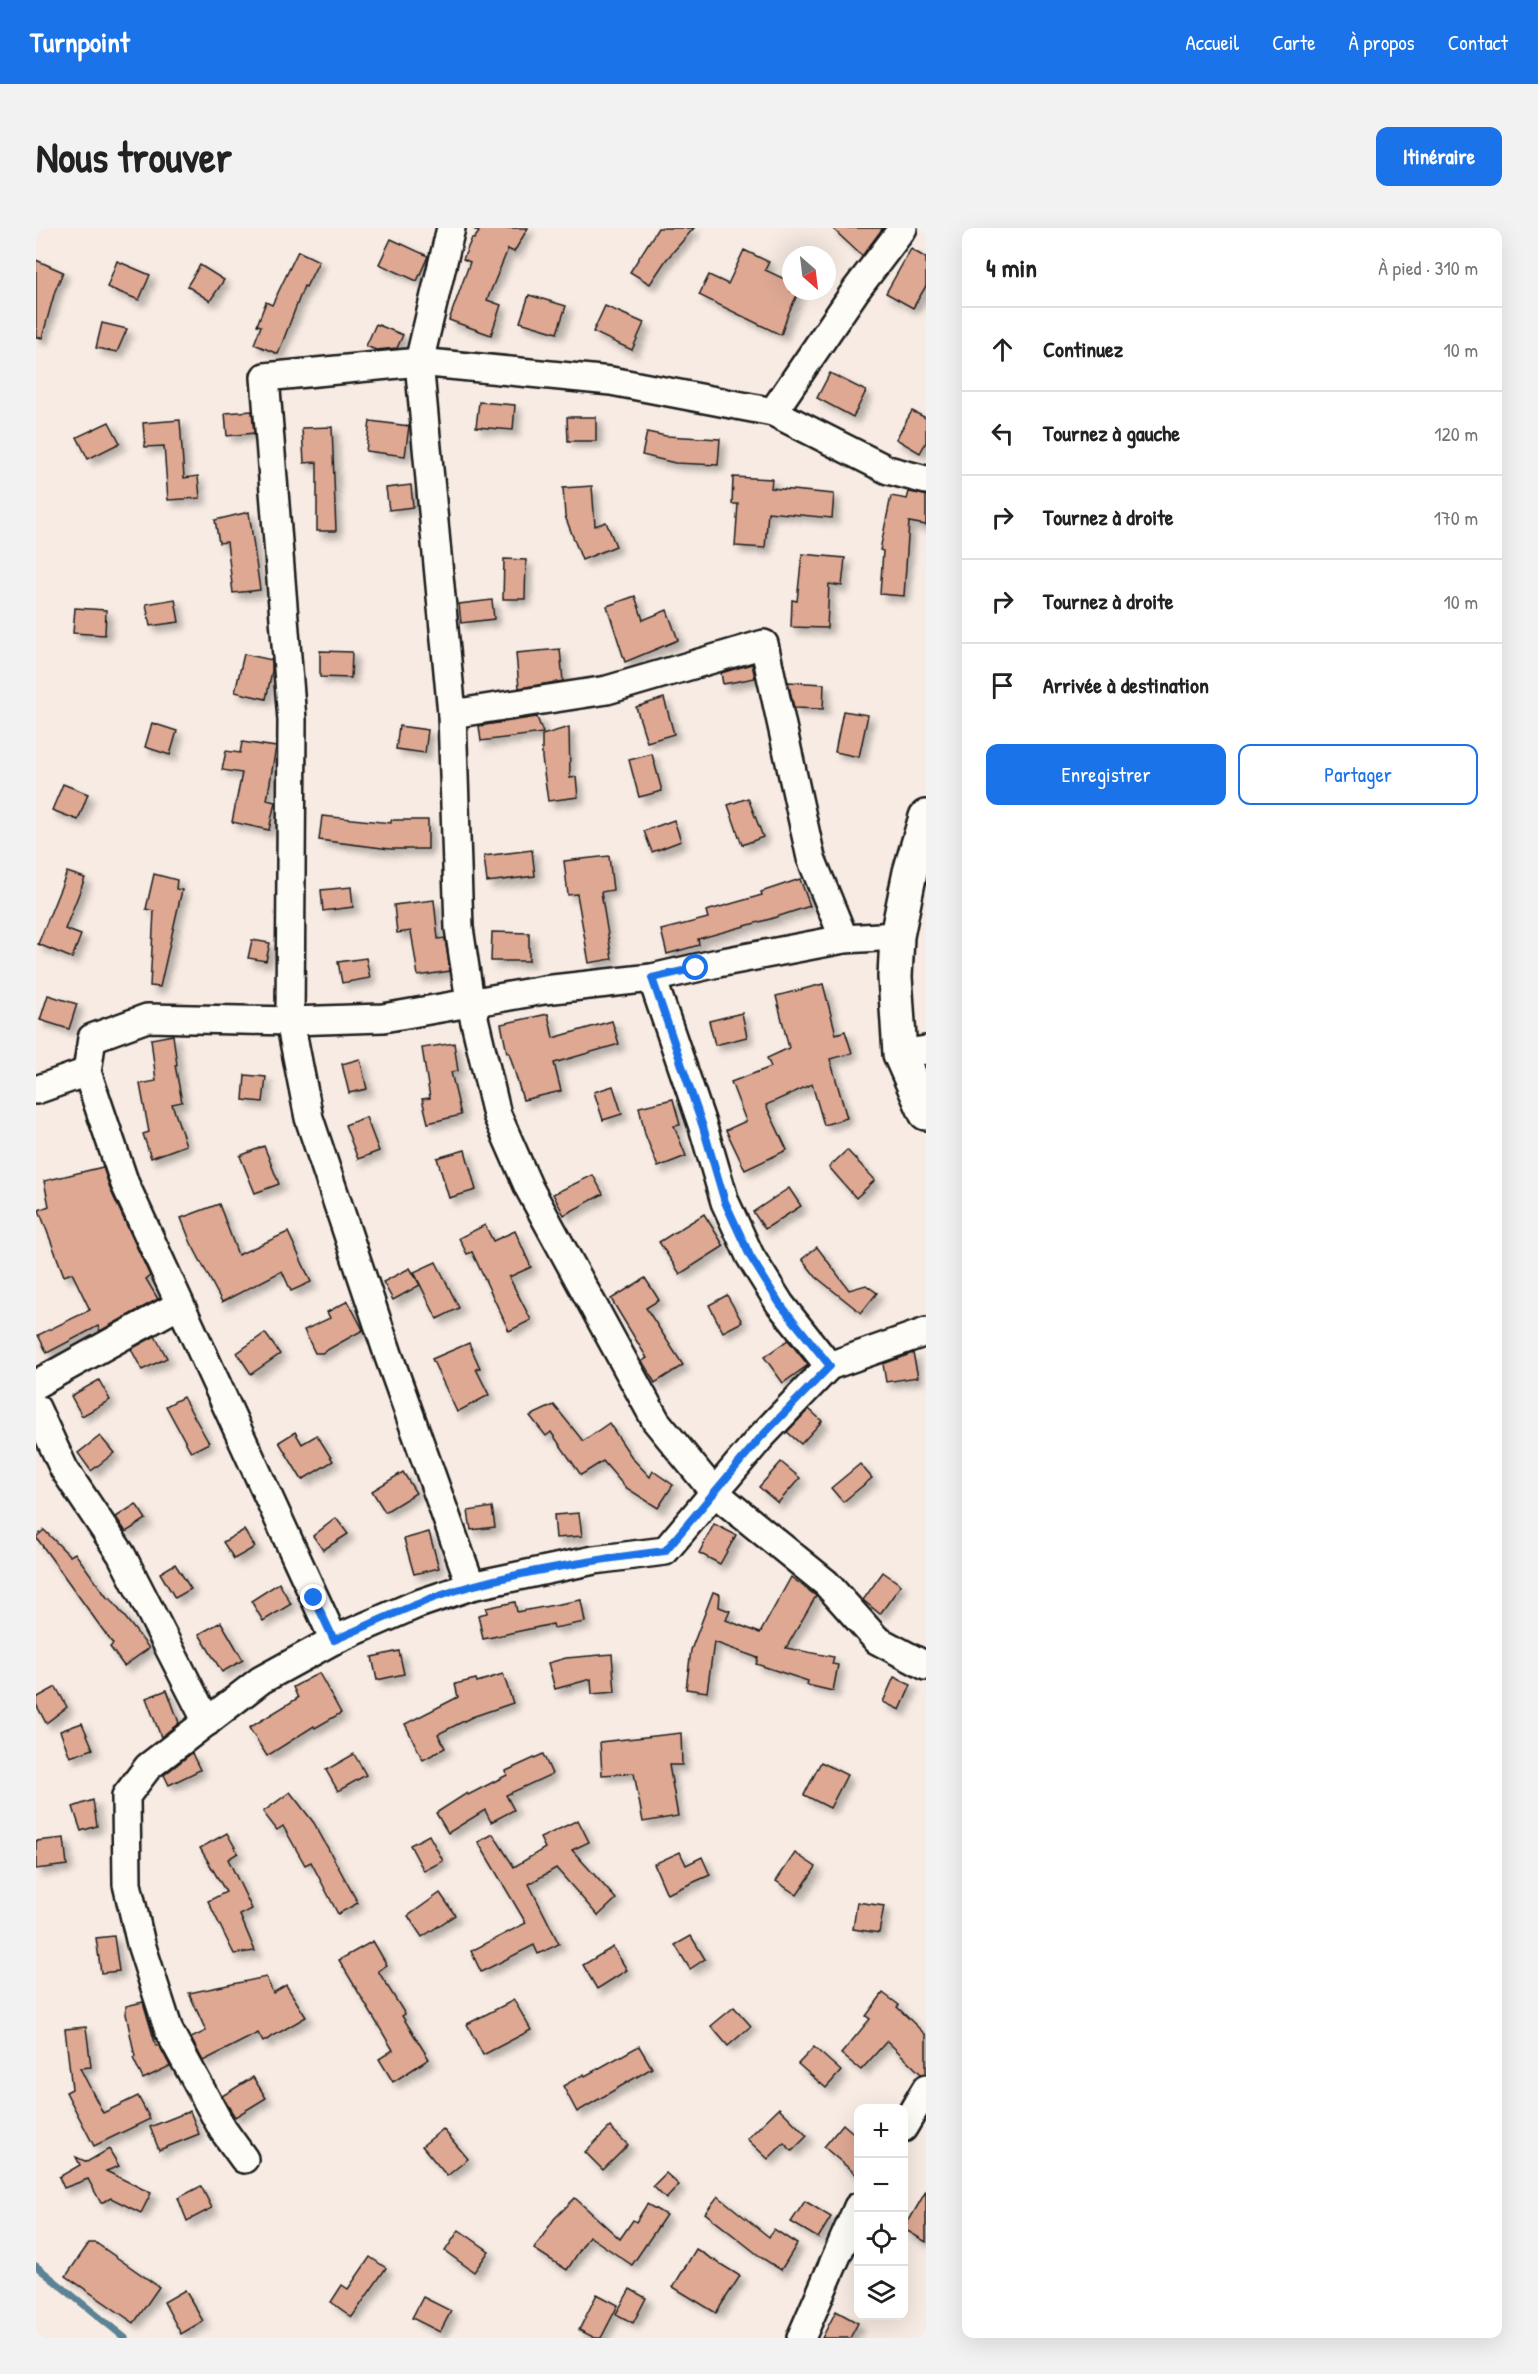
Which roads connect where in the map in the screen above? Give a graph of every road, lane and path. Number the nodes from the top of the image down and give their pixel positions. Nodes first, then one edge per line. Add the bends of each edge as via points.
1 (452, 228) edge
2 (903, 228) edge
3 (419, 362) junction
4 (773, 412) junction
5 (926, 480) edge
6 (452, 714) junction
7 (926, 817) edge
8 (918, 873) edge
9 (897, 936) junction
10 (844, 939) junction
11 (652, 978) junction
12 (470, 1001) junction
13 (290, 1021) junction
14 (913, 1052) edge
15 (87, 1072) junction
16 (36, 1090) edge
17 (926, 1113) edge
18 (179, 1305) junction
19 (926, 1332) edge
20 (830, 1366) junction
21 (36, 1384) edge
22 (36, 1408) edge
23 (714, 1492) junction
24 (471, 1586) junction
25 (334, 1640) junction
26 (926, 1666) edge
27 (207, 1722) junction
28 (926, 2089) edge
29 (908, 2120) edge
30 (244, 2159) dead end
31 (856, 2212) edge
32 (801, 2338) edge

1 - 3 street
2 - 4 street
3 - 4 street via 611,381
3 - 6 street
3 - 13 street via 265,376 292,720
4 - 5 street via 888,470
6 - 10 street via 607,690 765,644 811,858
6 - 12 street via 459,928
7 - 8 street
8 - 9 street
9 - 10 street
9 - 14 street via 895,977
10 - 11 street
11 - 12 street
11 - 20 street via 725,1202 750,1256 780,1304
12 - 13 street via 383,1018
12 - 23 street via 497,1115 529,1188 656,1421
13 - 15 street via 147,1018 92,1038
13 - 24 street via 309,1118
14 - 17 street
15 - 16 street
15 - 18 street via 125,1184
18 - 21 street
18 - 25 street
19 - 20 street
20 - 23 street
22 - 27 street via 64,1469 121,1554
23 - 24 street via 665,1551 594,1560
23 - 26 street via 826,1583 877,1640
24 - 25 street
25 - 27 street via 261,1680
27 - 30 street via 147,1767 126,1796 127,1884 141,1944 169,2031 223,2130
28 - 29 street
31 - 32 street

